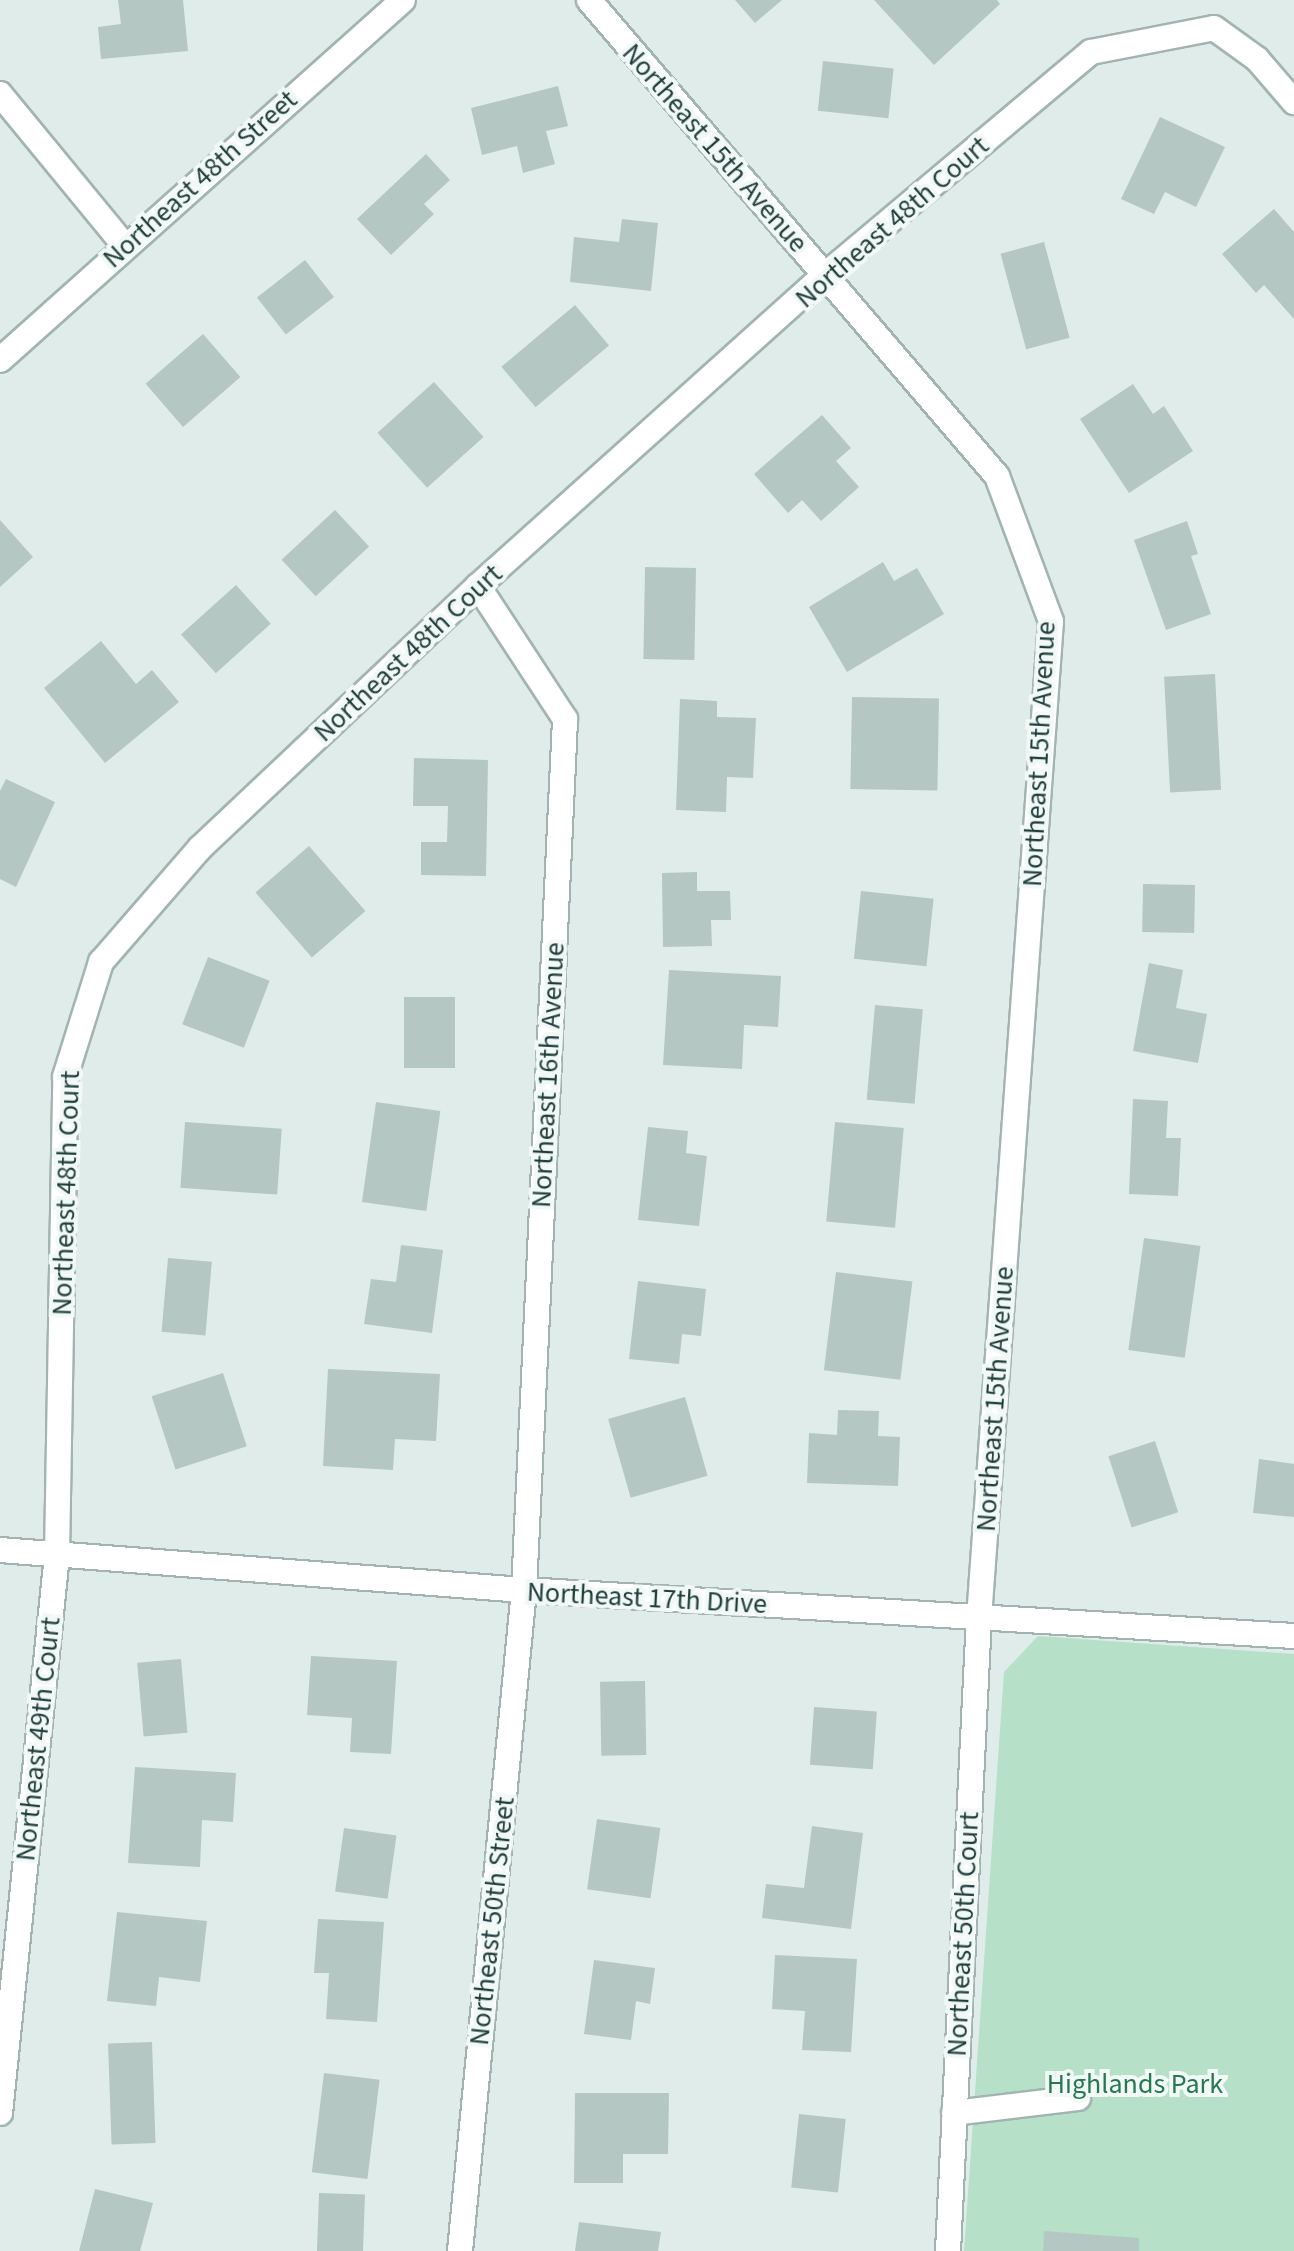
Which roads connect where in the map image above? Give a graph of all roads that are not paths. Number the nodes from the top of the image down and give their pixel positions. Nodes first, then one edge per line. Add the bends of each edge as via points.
1 (403, 0) edge
2 (589, 0) edge
3 (0, 94) edge
4 (1294, 102) edge
5 (124, 245) junction
6 (825, 275) junction
7 (0, 360) edge
8 (478, 586) junction
9 (0, 1550) edge
10 (57, 1555) junction
11 (524, 1590) junction
12 (979, 1617) junction
13 (1294, 1636) edge
14 (1078, 2098) dead end
15 (0, 2113) edge
16 (954, 2113) junction
17 (460, 2251) edge
18 (948, 2251) edge

1 - 5 street, Northeast 48th Street
2 - 6 street, Northeast 15th Avenue
3 - 5 street
4 - 6 street, Northeast 48th Court via 1257,59 1214,28 1091,52
5 - 7 street, Northeast 48th Street
6 - 8 street, Northeast 48th Court
6 - 12 street, Northeast 15th Avenue via 997,476 1051,621
8 - 10 street, Northeast 48th Court via 200,848 101,962 65,1077
8 - 11 street, Northeast 16th Avenue via 565,719
9 - 10 street, Northeast 17th Drive
10 - 11 street, Northeast 17th Drive
10 - 15 street, Northeast 49th Court
11 - 12 street, Northeast 17th Drive
11 - 17 street, Northeast 50th Street
12 - 13 street, Northeast 17th Drive
12 - 16 street, Northeast 50th Court
14 - 16 street
16 - 18 street, Northeast 50th Court

